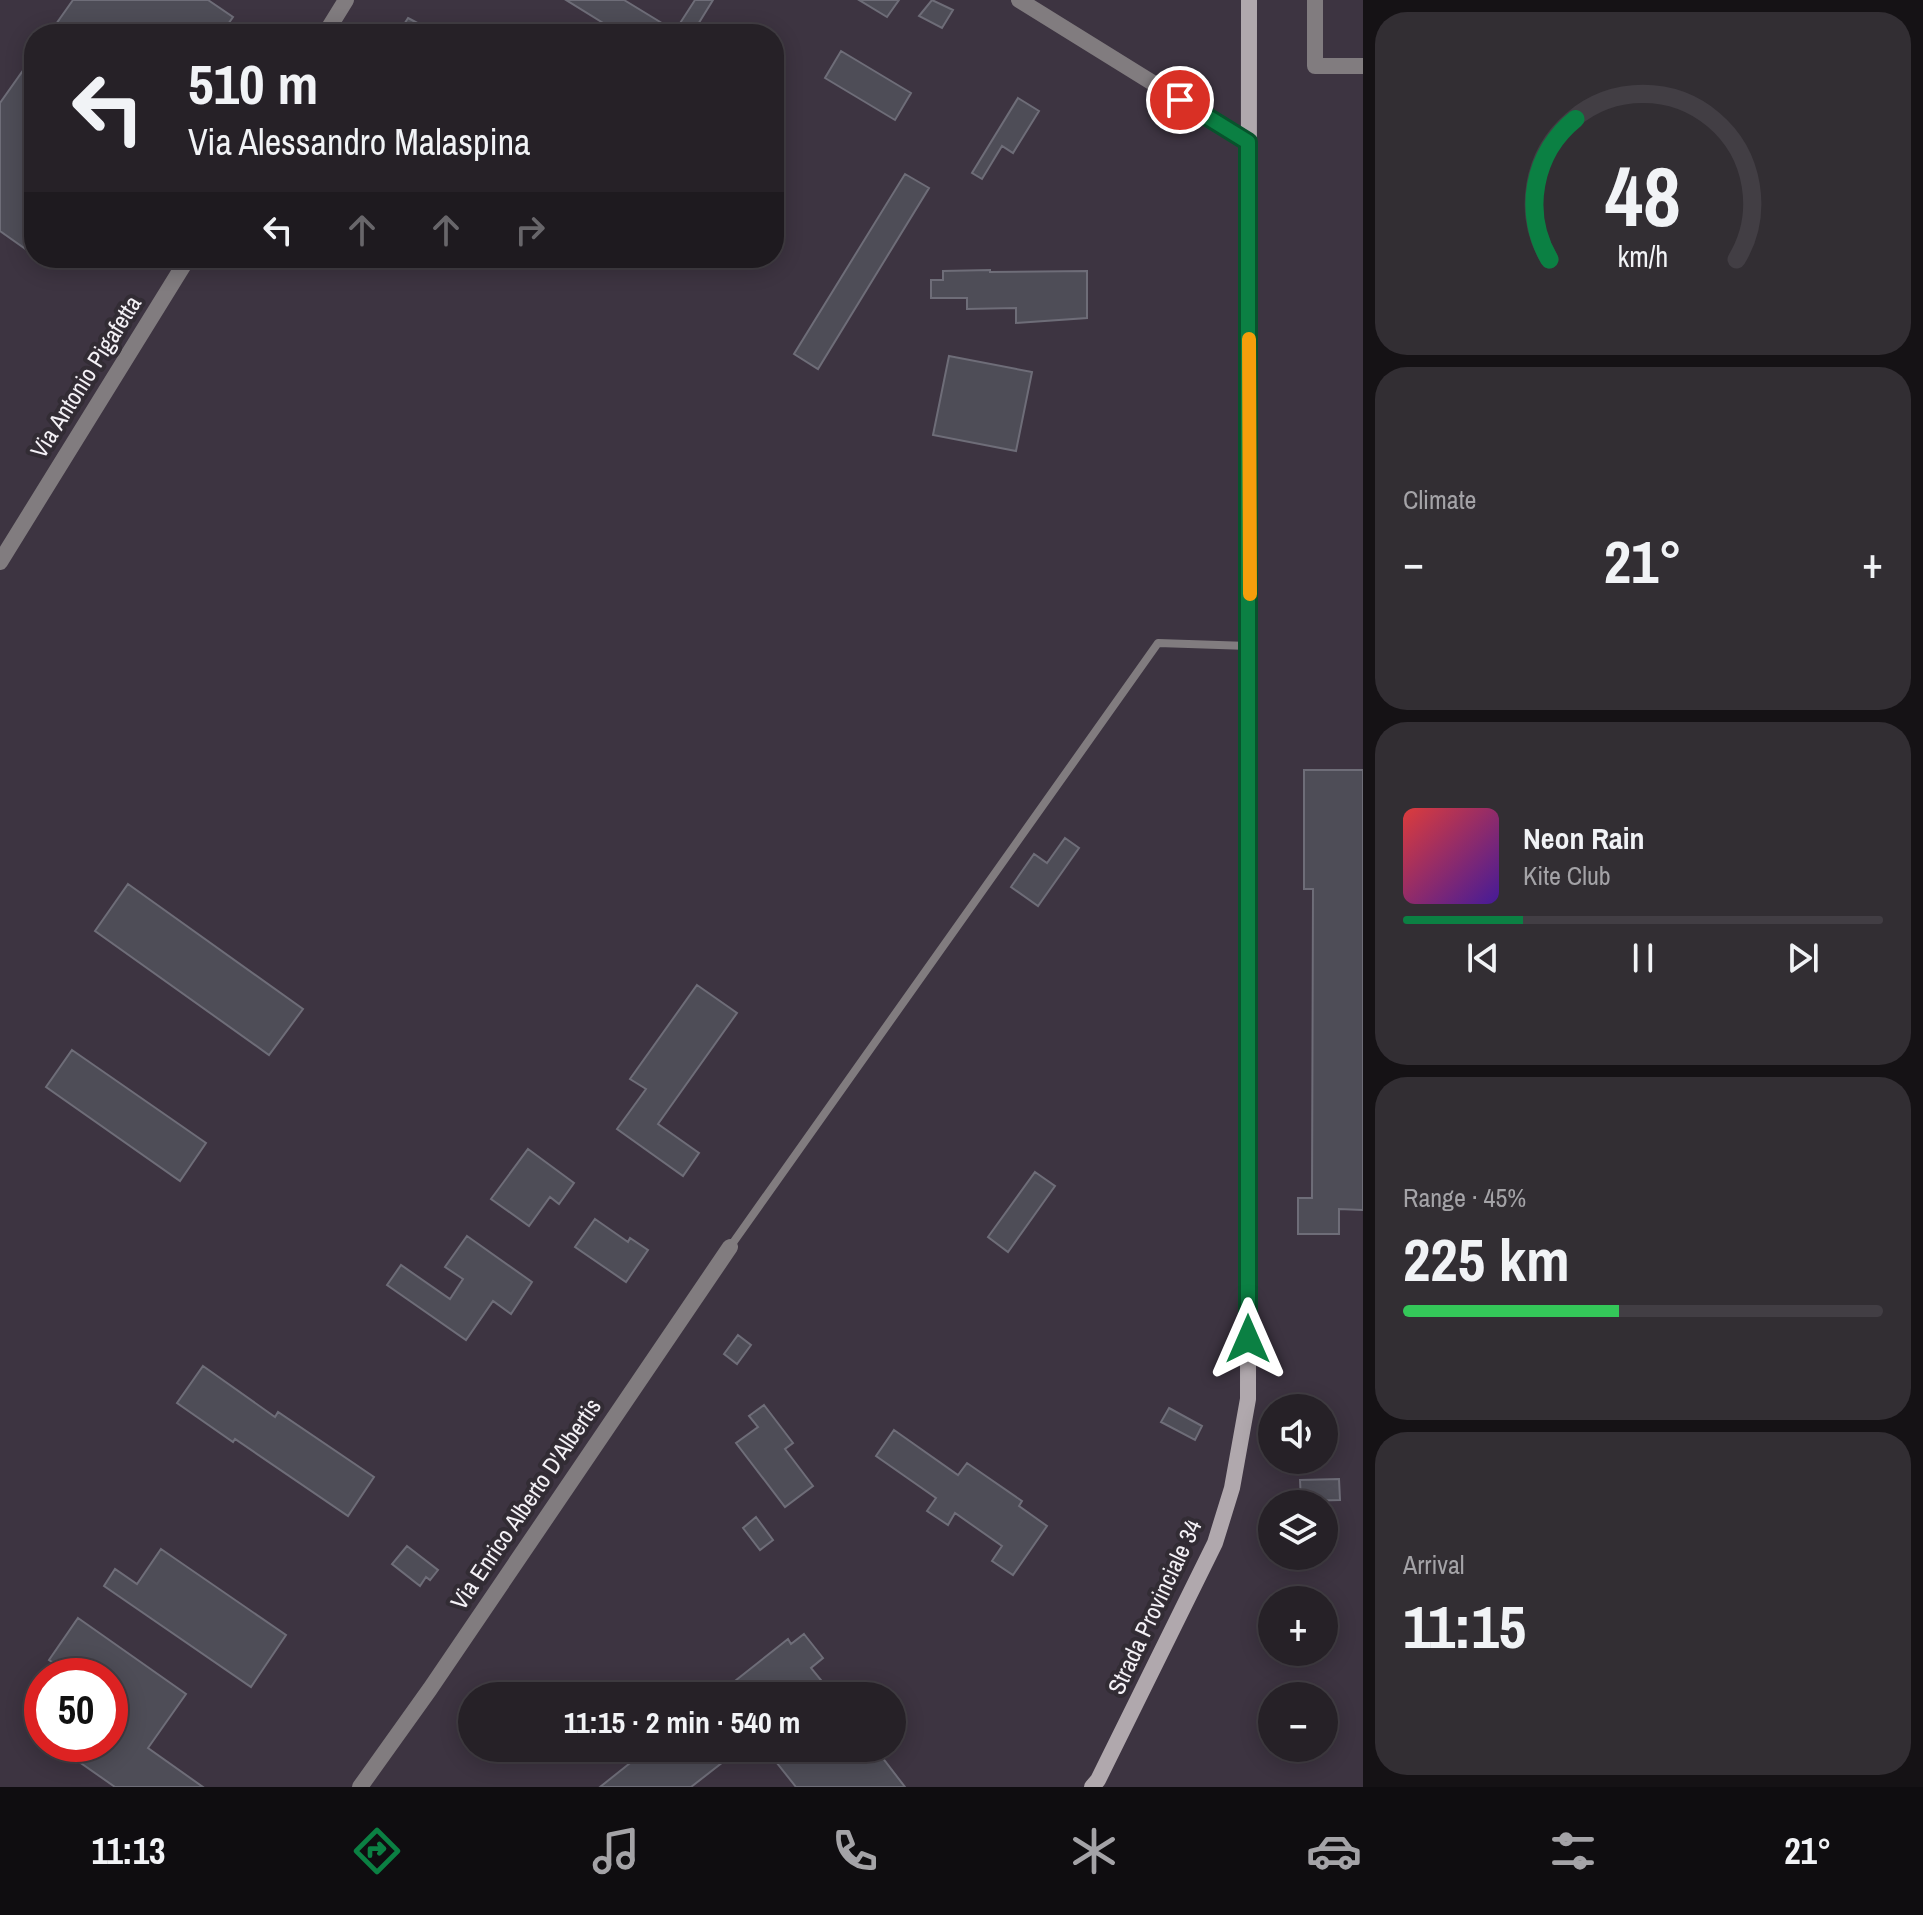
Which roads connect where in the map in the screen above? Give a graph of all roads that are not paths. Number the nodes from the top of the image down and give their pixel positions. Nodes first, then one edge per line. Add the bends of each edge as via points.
1 (346, 0) edge
2 (1019, 0) edge
3 (1249, 0) edge
4 (1315, 0) edge
5 (331, 24) edge
6 (1363, 66) edge
7 (1248, 142) junction
8 (182, 268) edge
9 (0, 562) edge
10 (1250, 646) junction
11 (730, 1247) joint
12 (360, 1787) edge
13 (1092, 1787) edge

1 - 5 street
2 - 7 street
3 - 7 main road, Strada Provinciale 34
4 - 6 street via 1315,66
7 - 10 main road, Strada Provinciale 34
8 - 9 street, Via Antonio Pigafetta
10 - 11 lane via 1158,643
10 - 13 main road, Strada Provinciale 34 via 1248,1399 1232,1488 1215,1543
11 - 12 street, Via Enrico Alberto D'Albertis

